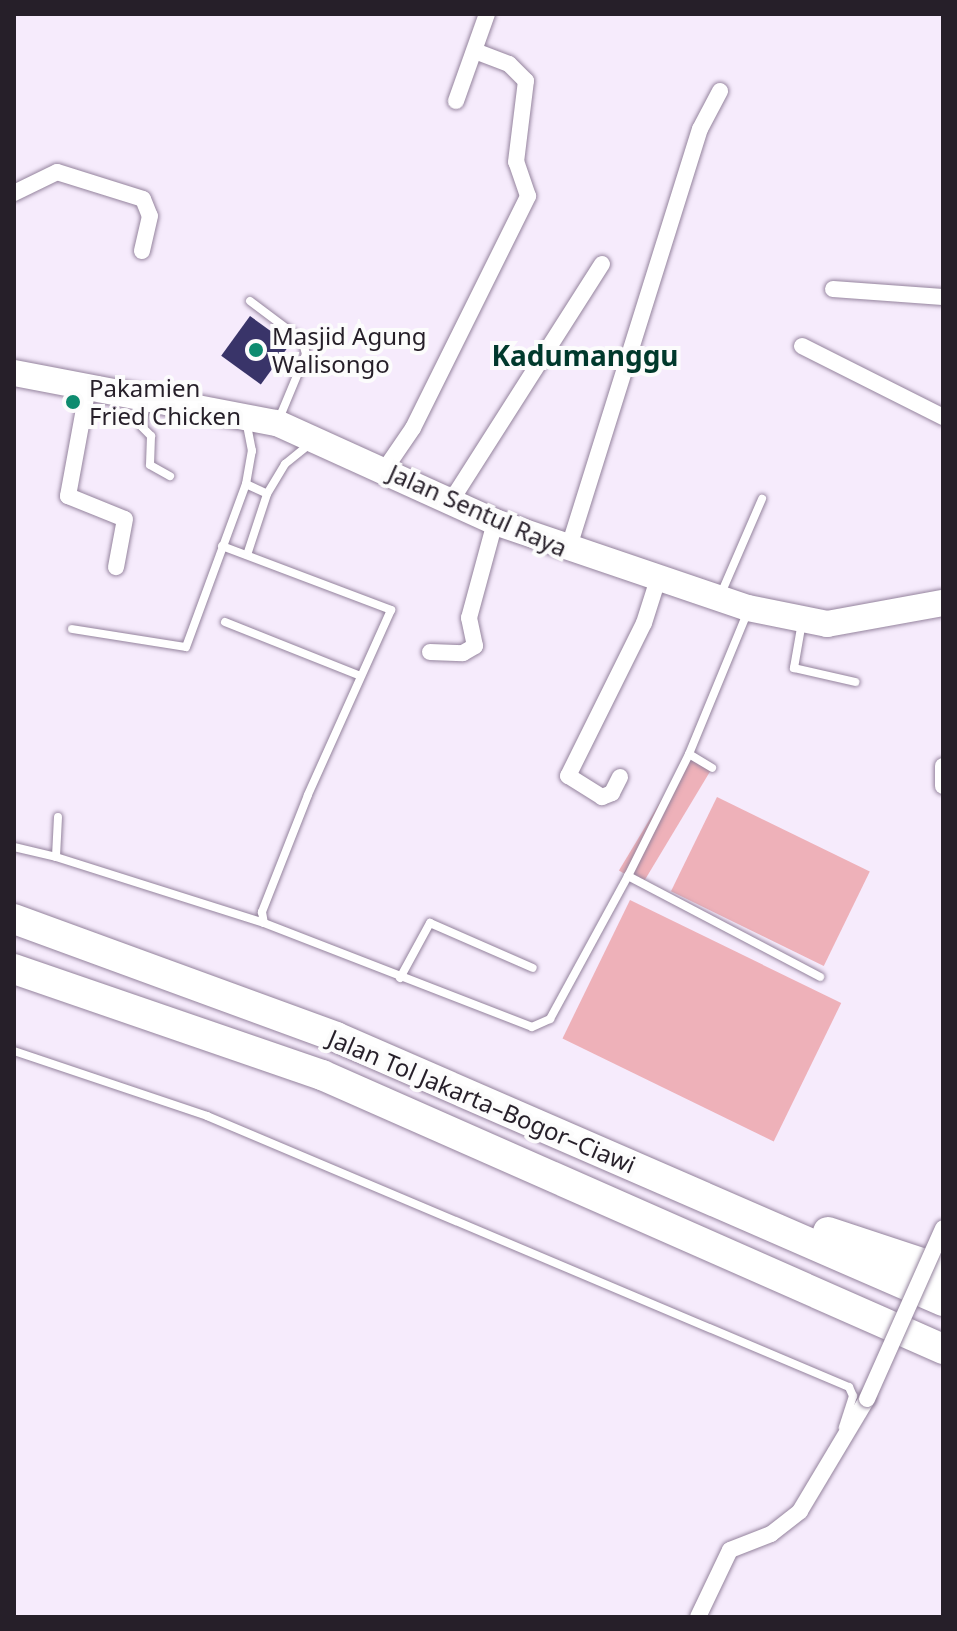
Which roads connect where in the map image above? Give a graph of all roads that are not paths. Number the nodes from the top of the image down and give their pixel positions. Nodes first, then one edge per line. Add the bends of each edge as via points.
1 (487, 14) edge
2 (478, 52) junction
3 (720, 91) dead end
4 (456, 101) dead end
5 (14, 193) edge
6 (142, 251) dead end
7 (602, 264) dead end
8 (833, 289) dead end
9 (943, 297) edge
10 (250, 301) dead end
11 (802, 346) dead end
12 (14, 373) edge
13 (88, 387) junction
14 (146, 397) junction
15 (245, 417) junction
16 (943, 417) edge
17 (277, 423) junction
18 (317, 437) junction
19 (385, 469) junction
20 (170, 476) dead end
21 (246, 484) junction
22 (267, 494) junction
23 (762, 499) dead end
24 (451, 501) junction
25 (495, 522) junction
26 (222, 546) junction
27 (568, 550) junction
28 (247, 555) junction
29 (116, 567) dead end
30 (658, 579) junction
31 (720, 597) junction
32 (943, 603) edge
33 (748, 608) junction
34 (802, 621) junction
35 (225, 622) dead end
36 (72, 629) dead end
37 (430, 652) dead end
38 (358, 675) junction
39 (855, 682) dead end
40 (689, 754) junction
41 (943, 766) edge
42 (712, 768) dead end
43 (620, 777) dead end
44 (943, 786) edge
45 (58, 817) dead end
46 (14, 847) edge
47 (56, 857) junction
48 (628, 876) junction
49 (14, 919) edge
50 (264, 923) junction
51 (533, 968) dead end
52 (14, 969) edge
53 (820, 977) dead end
54 (400, 978) junction
55 (14, 1051) edge
56 (652, 1173) junction
57 (943, 1228) edge
58 (943, 1270) edge
59 (943, 1301) edge
60 (943, 1349) edge
61 (836, 1451) junction
62 (698, 1617) edge

1 - 2 street
2 - 4 street
2 - 19 street via 509,64 526,81 516,155 528,196 413,428
3 - 27 street via 703,123
5 - 6 street via 57,172 143,199 150,216
7 - 24 street
8 - 9 street
10 - 17 lane via 302,340 306,354
11 - 16 street
12 - 13 main road, Jalan Sentul Raya
13 - 14 main road, Jalan Sentul Raya
13 - 29 street via 68,496 125,519
14 - 15 main road, Jalan Sentul Raya
14 - 20 lane via 142,427 151,436 150,465
15 - 17 main road, Jalan Sentul Raya
15 - 21 lane via 252,451
17 - 18 main road, Jalan Sentul Raya
18 - 19 main road, Jalan Sentul Raya
18 - 22 lane via 285,464
19 - 24 main road, Jalan Sentul Raya
21 - 22 lane
21 - 26 lane
22 - 28 lane
23 - 31 lane
24 - 25 main road, Jalan Sentul Raya
25 - 27 main road, Jalan Sentul Raya
25 - 37 street via 471,604 475,646 463,653
26 - 28 lane
26 - 36 lane via 186,647
27 - 30 main road, Jalan Sentul Raya
28 - 38 lane via 391,610
30 - 31 main road, Jalan Sentul Raya
30 - 43 street via 644,623 568,776 602,797 612,793
31 - 33 main road, Jalan Sentul Raya
32 - 34 main road, Jalan Sentul Raya via 888,616
33 - 34 main road, Jalan Sentul Raya
33 - 40 lane
34 - 39 lane via 794,668 823,680
35 - 38 lane
38 - 50 lane via 262,912
40 - 42 lane
40 - 48 lane
41 - 44 street
45 - 47 lane
46 - 47 lane
47 - 50 lane
48 - 53 lane
48 - 54 lane via 541,1026
49 - 56 highway, Jalan Tol Jakarta–Bogor–Ciawi via 336,1037
50 - 54 lane
51 - 54 lane via 430,923
52 - 60 highway, Jalan Tol Jakarta–Bogor–Ciawi via 322,1075
55 - 61 lane via 207,1116 849,1387 853,1396
56 - 58 highway
56 - 59 highway, Jalan Tol Jakarta–Bogor–Ciawi
57 - 61 street, bridge via 867,1399
61 - 62 street via 788,1522 730,1550

